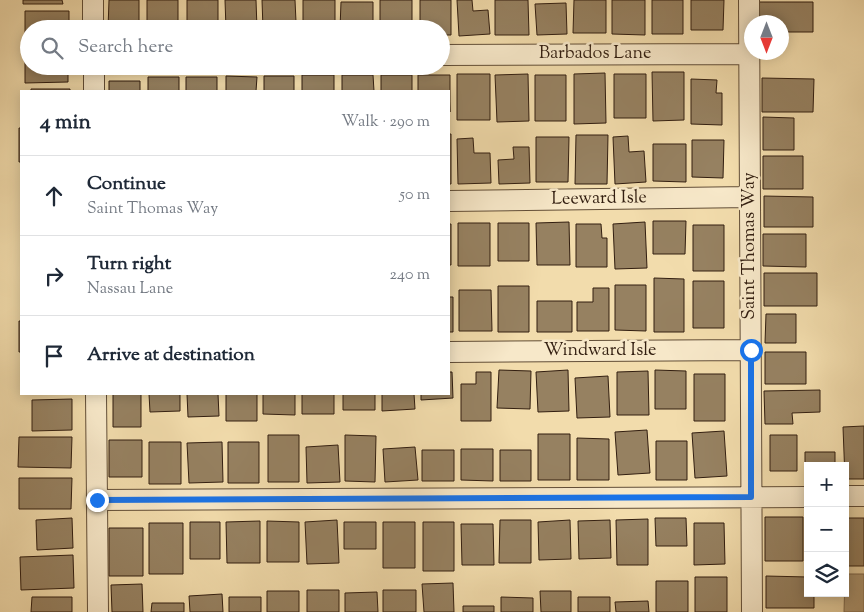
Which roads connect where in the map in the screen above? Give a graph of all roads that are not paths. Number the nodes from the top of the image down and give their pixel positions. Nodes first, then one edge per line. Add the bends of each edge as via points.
1 (93, 0) edge
2 (749, 0) edge
3 (749, 15) edge
4 (93, 20) edge
5 (744, 54) edge
6 (450, 55) edge
7 (749, 60) edge
8 (94, 75) edge
9 (94, 90) edge
10 (750, 197) junction
11 (450, 201) edge
12 (751, 350) junction
13 (450, 352) edge
14 (96, 395) edge
15 (804, 496) edge
16 (849, 496) edge
17 (864, 496) edge
18 (751, 497) junction
19 (97, 500) junction
20 (98, 612) edge
21 (752, 612) edge

1 - 4 street
2 - 3 street, Saint Thomas Way
5 - 6 street, Barbados Lane
7 - 10 street, Saint Thomas Way
8 - 9 street
10 - 11 street, Leeward Isle
10 - 12 street, Saint Thomas Way
12 - 13 street, Windward Isle
12 - 18 street, Saint Thomas Way
14 - 19 street
15 - 18 street
16 - 17 street
18 - 19 street
18 - 21 street, Saint Thomas Way
19 - 20 street

